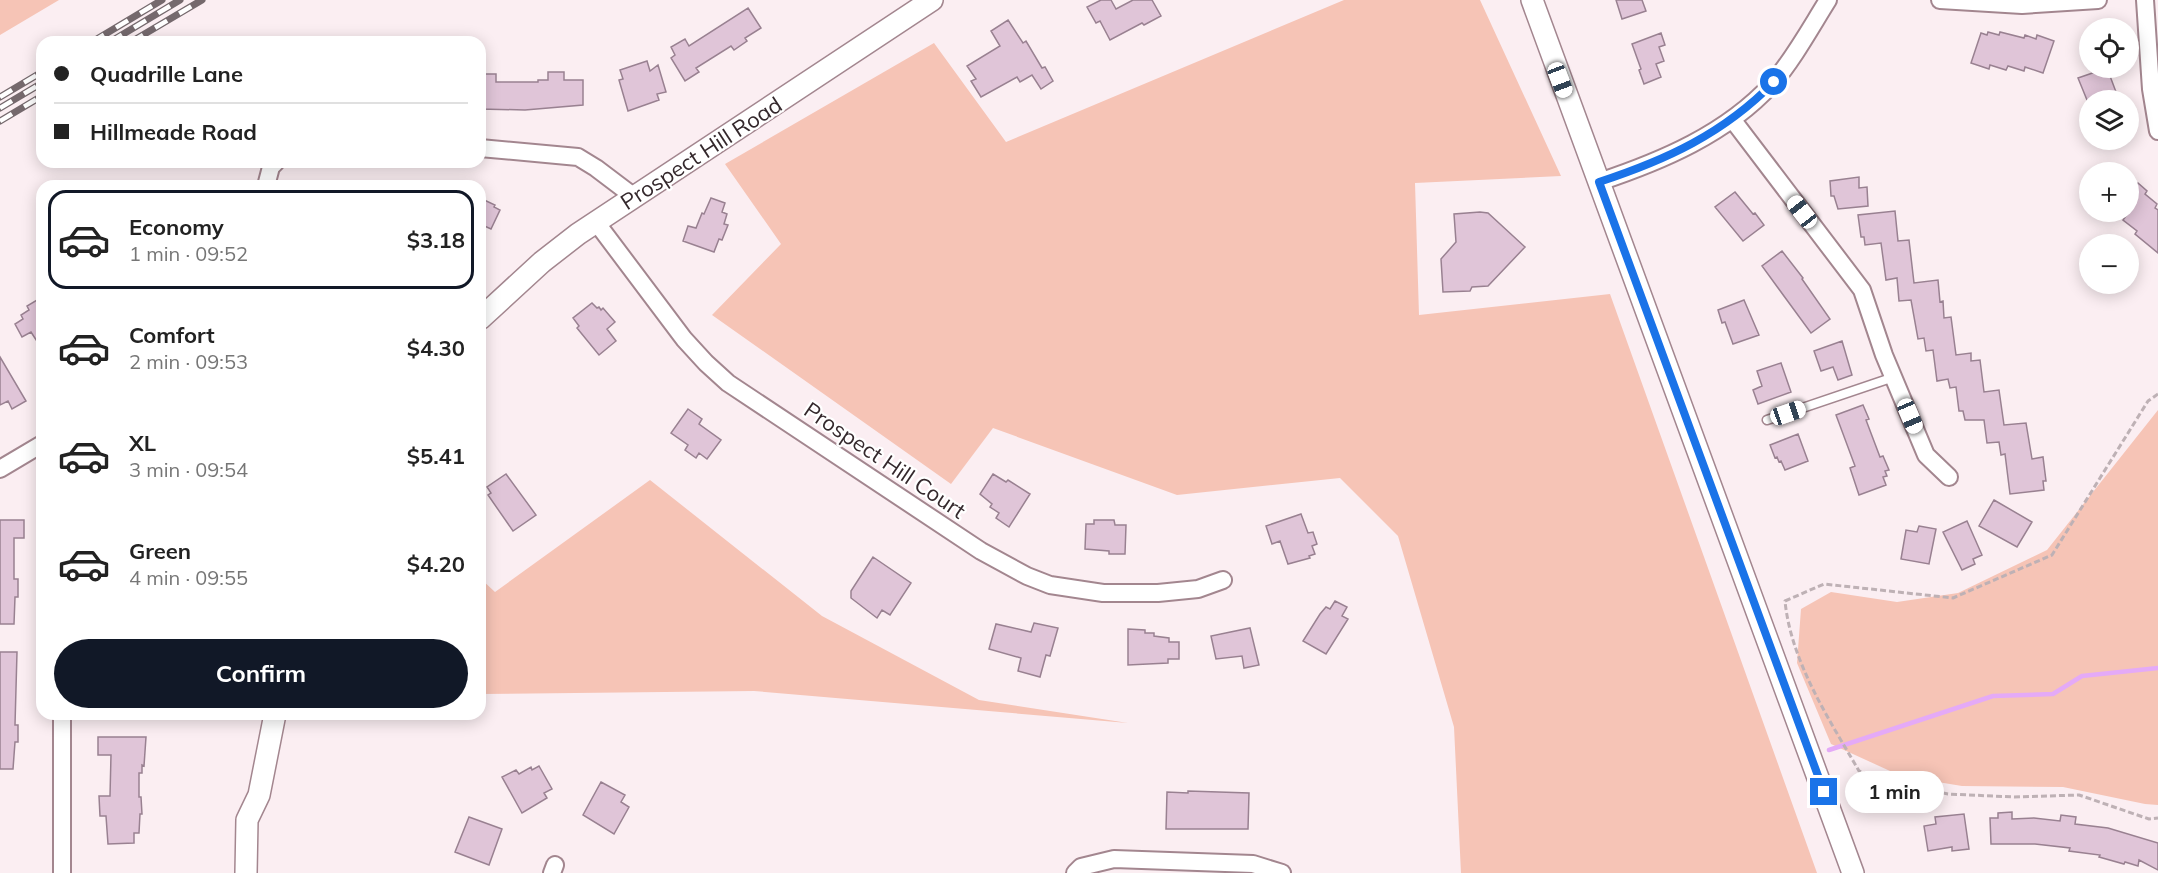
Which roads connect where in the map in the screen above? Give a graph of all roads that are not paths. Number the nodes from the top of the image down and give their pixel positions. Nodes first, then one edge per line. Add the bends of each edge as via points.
1 (932, 0) edge
2 (1532, 0) edge
3 (1828, 0) edge
4 (1940, 0) edge
5 (2098, 0) edge
6 (2145, 0) edge
7 (1732, 119) junction
8 (2158, 131) edge
9 (486, 149) edge
10 (1599, 182) junction
11 (633, 196) junction
12 (596, 222) junction
13 (486, 313) edge
14 (1894, 377) junction
15 (1767, 420) dead end
16 (36, 448) edge
17 (0, 469) edge
18 (1949, 477) dead end
19 (1222, 580) dead end
20 (62, 720) edge
21 (274, 720) edge
22 (62, 873) edge
23 (246, 873) edge
24 (1075, 873) edge
25 (1282, 873) edge
26 (1853, 873) edge

1 - 11 street, Prospect Hill Road
2 - 10 street
3 - 7 street via 1774,82
4 - 5 street via 2022,5
6 - 8 street
7 - 10 street via 1675,153
7 - 14 street via 1862,290
9 - 11 street via 578,158
10 - 26 street
11 - 12 street, Prospect Hill Road
12 - 13 street, Prospect Hill Road via 542,262
12 - 19 street, Prospect Hill Court via 684,339 728,383 981,551 1050,585 1103,593 1198,589
14 - 15 lane
14 - 18 street via 1926,455
16 - 17 street
20 - 22 street
21 - 23 street via 259,795 247,820
24 - 25 street via 1081,867 1114,859 1253,864

